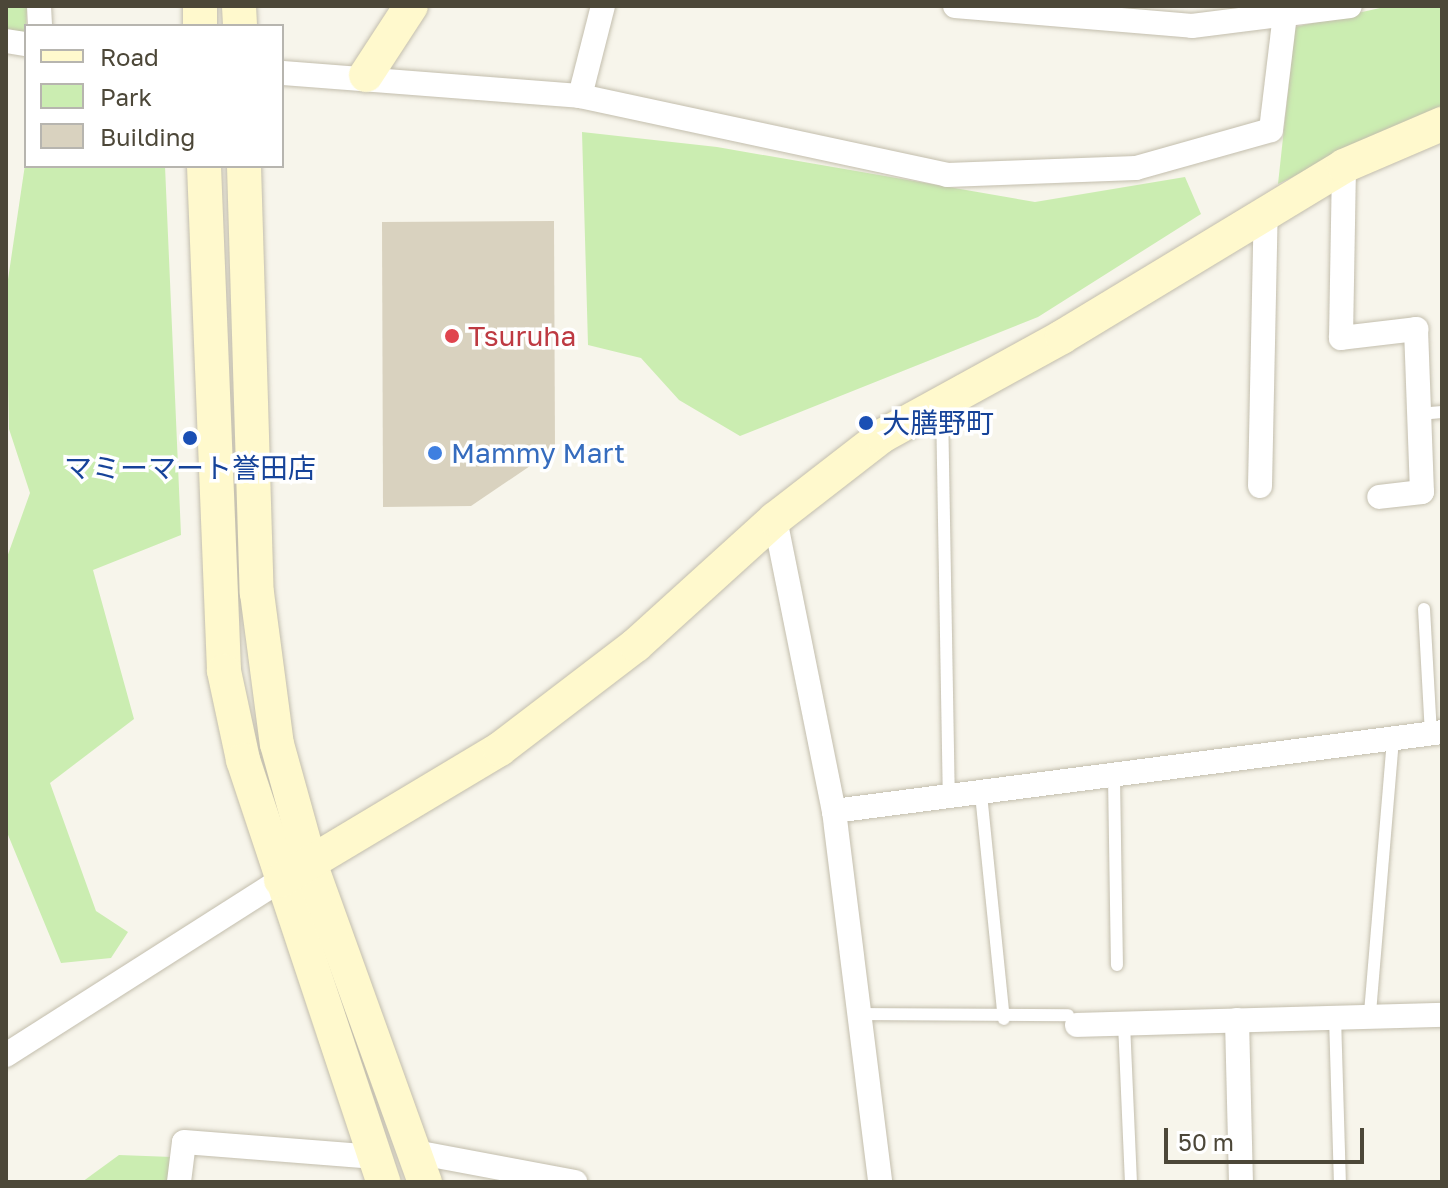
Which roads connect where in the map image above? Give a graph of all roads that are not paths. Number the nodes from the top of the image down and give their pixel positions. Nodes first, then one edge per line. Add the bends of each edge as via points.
1 (411, 6) edge
2 (603, 6) edge
3 (955, 6) edge
4 (1350, 6) edge
5 (1285, 12) edge
6 (284, 73) edge
7 (366, 75) junction
8 (580, 96) junction
9 (1442, 124) edge
10 (1344, 166) junction
11 (204, 168) edge
12 (244, 168) edge
13 (1266, 209) junction
14 (942, 403) junction
15 (1430, 413) edge
16 (1260, 486) dead end
17 (1379, 497) dead end
18 (775, 519) junction
19 (1424, 609) dead end
20 (1437, 733) edge
21 (1393, 740) junction
22 (1114, 777) junction
23 (981, 794) junction
24 (949, 798) junction
25 (834, 811) junction
26 (296, 872) junction
27 (1117, 965) dead end
28 (1370, 1013) junction
29 (859, 1014) junction
30 (1442, 1015) edge
31 (1335, 1017) junction
32 (1004, 1019) junction
33 (1072, 1020) joint
34 (1237, 1020) junction
35 (1124, 1023) junction
36 (6, 1055) edge
37 (420, 1167) edge
38 (379, 1169) edge
39 (179, 1182) edge
40 (575, 1182) edge
41 (880, 1182) edge
42 (1131, 1182) edge
43 (1241, 1182) edge
44 (1340, 1182) edge

1 - 7 street
2 - 8 street
3 - 5 street via 1118,24
4 - 5 street
5 - 8 street via 1271,130 1136,168 947,175
6 - 7 street
7 - 8 street
9 - 10 street
10 - 13 street
10 - 15 street via 1341,338 1416,329
11 - 26 street via 224,671
12 - 26 street via 263,658
13 - 14 street
13 - 16 street
14 - 18 street via 882,436
14 - 24 lane
15 - 17 street via 1422,492
18 - 25 street
18 - 26 street via 636,645 500,749
19 - 20 lane
20 - 21 street
21 - 22 street
21 - 28 lane
22 - 23 street
22 - 27 lane
23 - 24 street
23 - 32 lane
24 - 25 street
25 - 29 street
26 - 36 street
26 - 37 street
26 - 38 street
28 - 30 street
28 - 31 street
29 - 32 lane
29 - 41 street
31 - 34 street
31 - 44 lane
32 - 33 lane
33 - 35 street
34 - 35 street
34 - 43 street
35 - 42 lane
37 - 40 street
38 - 39 street via 184,1142

